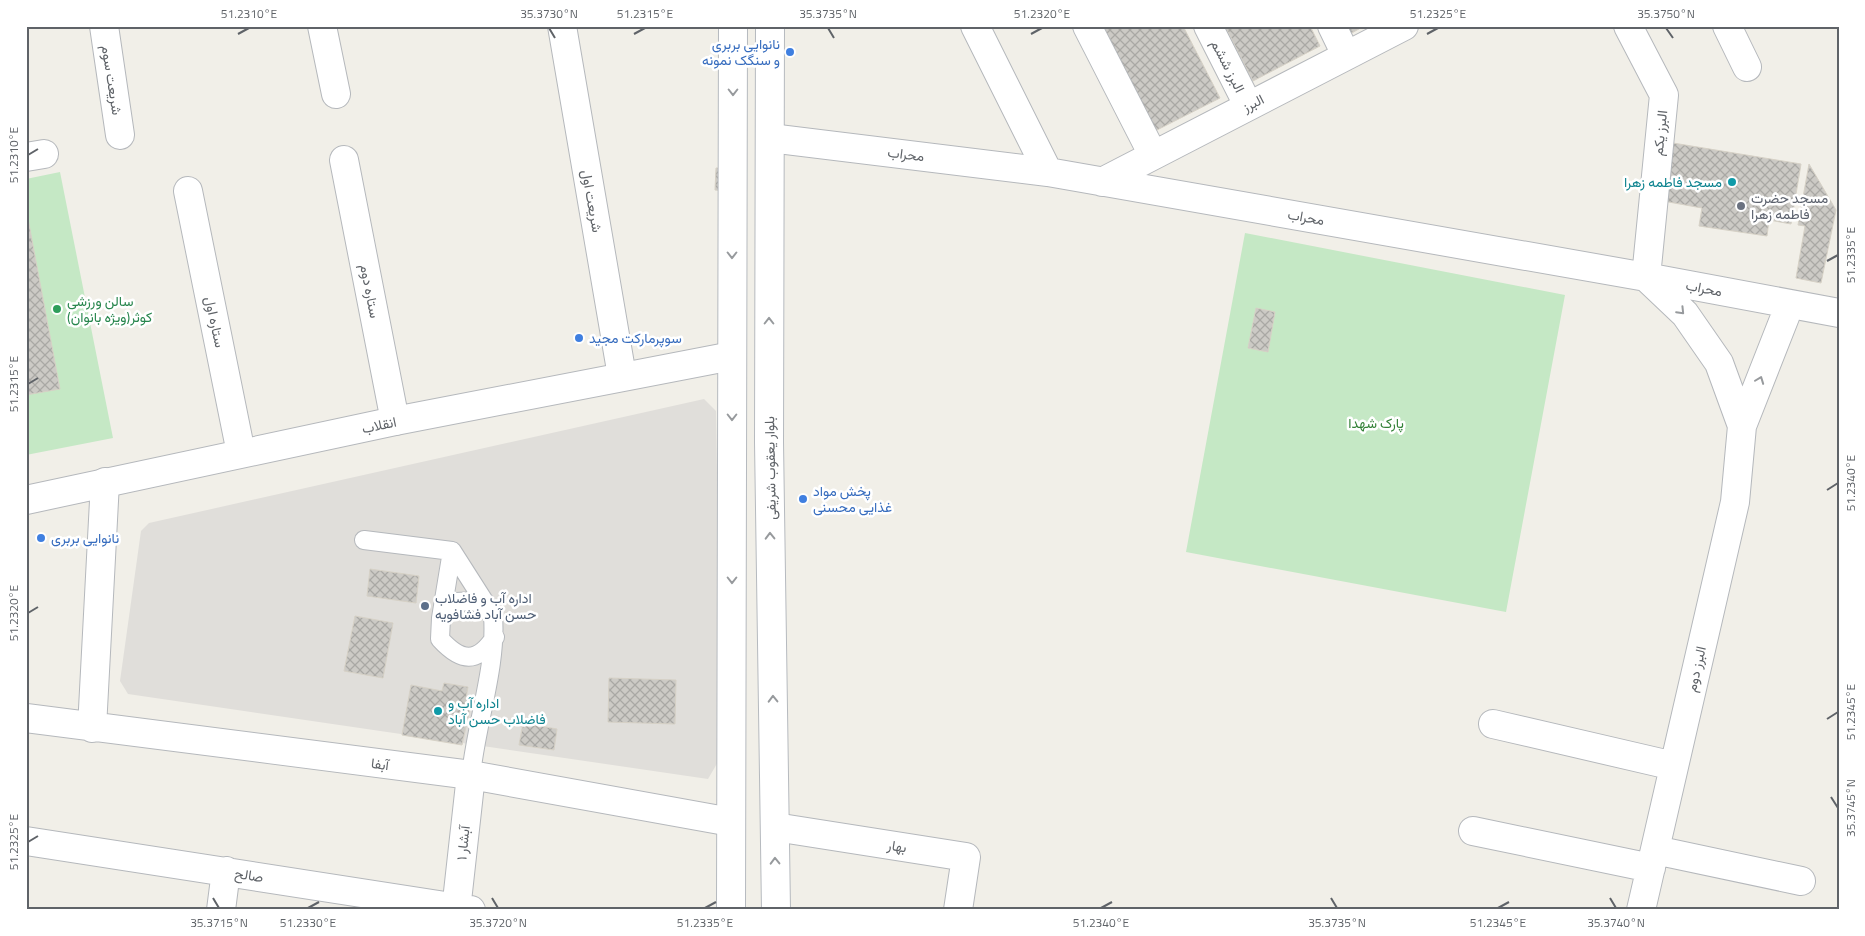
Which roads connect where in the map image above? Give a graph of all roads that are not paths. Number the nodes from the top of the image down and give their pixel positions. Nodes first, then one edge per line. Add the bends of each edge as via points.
1 (104, 26) edge
2 (322, 26) edge
3 (562, 26) edge
4 (733, 26) edge
5 (770, 26) edge
6 (975, 26) edge
7 (1087, 26) edge
8 (1208, 26) edge
9 (1332, 26) edge
10 (1404, 26) edge
11 (1628, 26) edge
12 (1727, 26) edge
13 (1346, 55) junction
14 (1747, 67) dead end
15 (336, 94) dead end
16 (1248, 105) junction
17 (120, 134) dead end
18 (732, 138) junction
19 (770, 138) junction
20 (1153, 155) junction
21 (344, 160) dead end
22 (1048, 172) junction
23 (1102, 182) junction
24 (188, 191) dead end
25 (1646, 277) junction
26 (1790, 304) junction
27 (1839, 314) edge
28 (769, 355) junction
29 (732, 356) junction
30 (622, 376) junction
31 (395, 421) junction
32 (1742, 426) junction
33 (241, 453) junction
34 (105, 482) junction
35 (26, 500) edge
36 (364, 540) dead end
37 (452, 551) junction
38 (494, 616) junction
39 (441, 618) junction
40 (495, 637) junction
41 (471, 657) junction
42 (489, 669) junction
43 (26, 718) edge
44 (1493, 724) dead end
45 (92, 728) junction
46 (1674, 766) junction
47 (471, 775) junction
48 (731, 822) junction
49 (775, 826) junction
50 (1472, 831) dead end
51 (26, 841) edge
52 (1653, 859) junction
53 (226, 871) junction
54 (1801, 882) dead end
55 (461, 909) edge
56 (220, 910) edge
57 (731, 910) edge
58 (776, 910) edge
59 (958, 910) edge
60 (1641, 910) edge

1 - 17 street, شریعت سوم
2 - 15 street
3 - 30 street, شریعت اول
4 -> 18 street
5 - 19 street, بلوار یعقوب شریفی
6 - 22 street
7 - 20 street
8 - 16 street, البرز ششم
9 - 13 street
10 - 13 street, البرز
11 - 25 street, البرز یکم via 1664,95
12 - 14 street
13 - 16 street, البرز
16 - 20 street, البرز
18 - 19 street, محراب
18 -> 29 street
19 - 22 street, محراب
28 -> 19 street, بلوار یعقوب شریفی
20 - 23 street, البرز
21 - 31 street, ستاره دوم
22 - 23 street, محراب
23 - 25 street, محراب
24 - 33 street, ستاره اول
25 - 26 street, محراب
25 -> 32 street via 1685,314 1719,363
26 - 27 street, محراب
32 -> 26 street
28 - 29 street, انقلاب
49 -> 28 street, بلوار یعقوب شریفی
29 - 30 street, انقلاب
29 -> 48 street
30 - 31 street, انقلاب
31 - 33 street, انقلاب
32 - 46 street, البرز دوم via 1734,502
33 - 34 street, انقلاب
34 - 35 street, انقلاب
34 - 45 street
36 - 37 lane
37 - 38 lane
37 - 39 lane
38 - 39 lane via 476,601 456,602
38 - 40 lane
39 - 41 lane via 440,639 453,654
40 - 41 lane via 486,651
40 - 42 lane
41 - 42 lane
42 - 47 lane
43 - 45 street, آبفا
44 - 46 street
45 - 47 street, آبفا
46 - 52 street, البرز دوم
47 - 48 street, آبفا
47 - 55 street, آبشار ۱
48 - 57 street
58 -> 49 street, بلوار یعقوب شریفی
49 - 59 street, بهار via 966,857
50 - 52 street
51 - 53 street, صالح
52 - 54 street
52 - 60 street, البرز دوم
53 - 55 street, صالح
53 - 56 street

